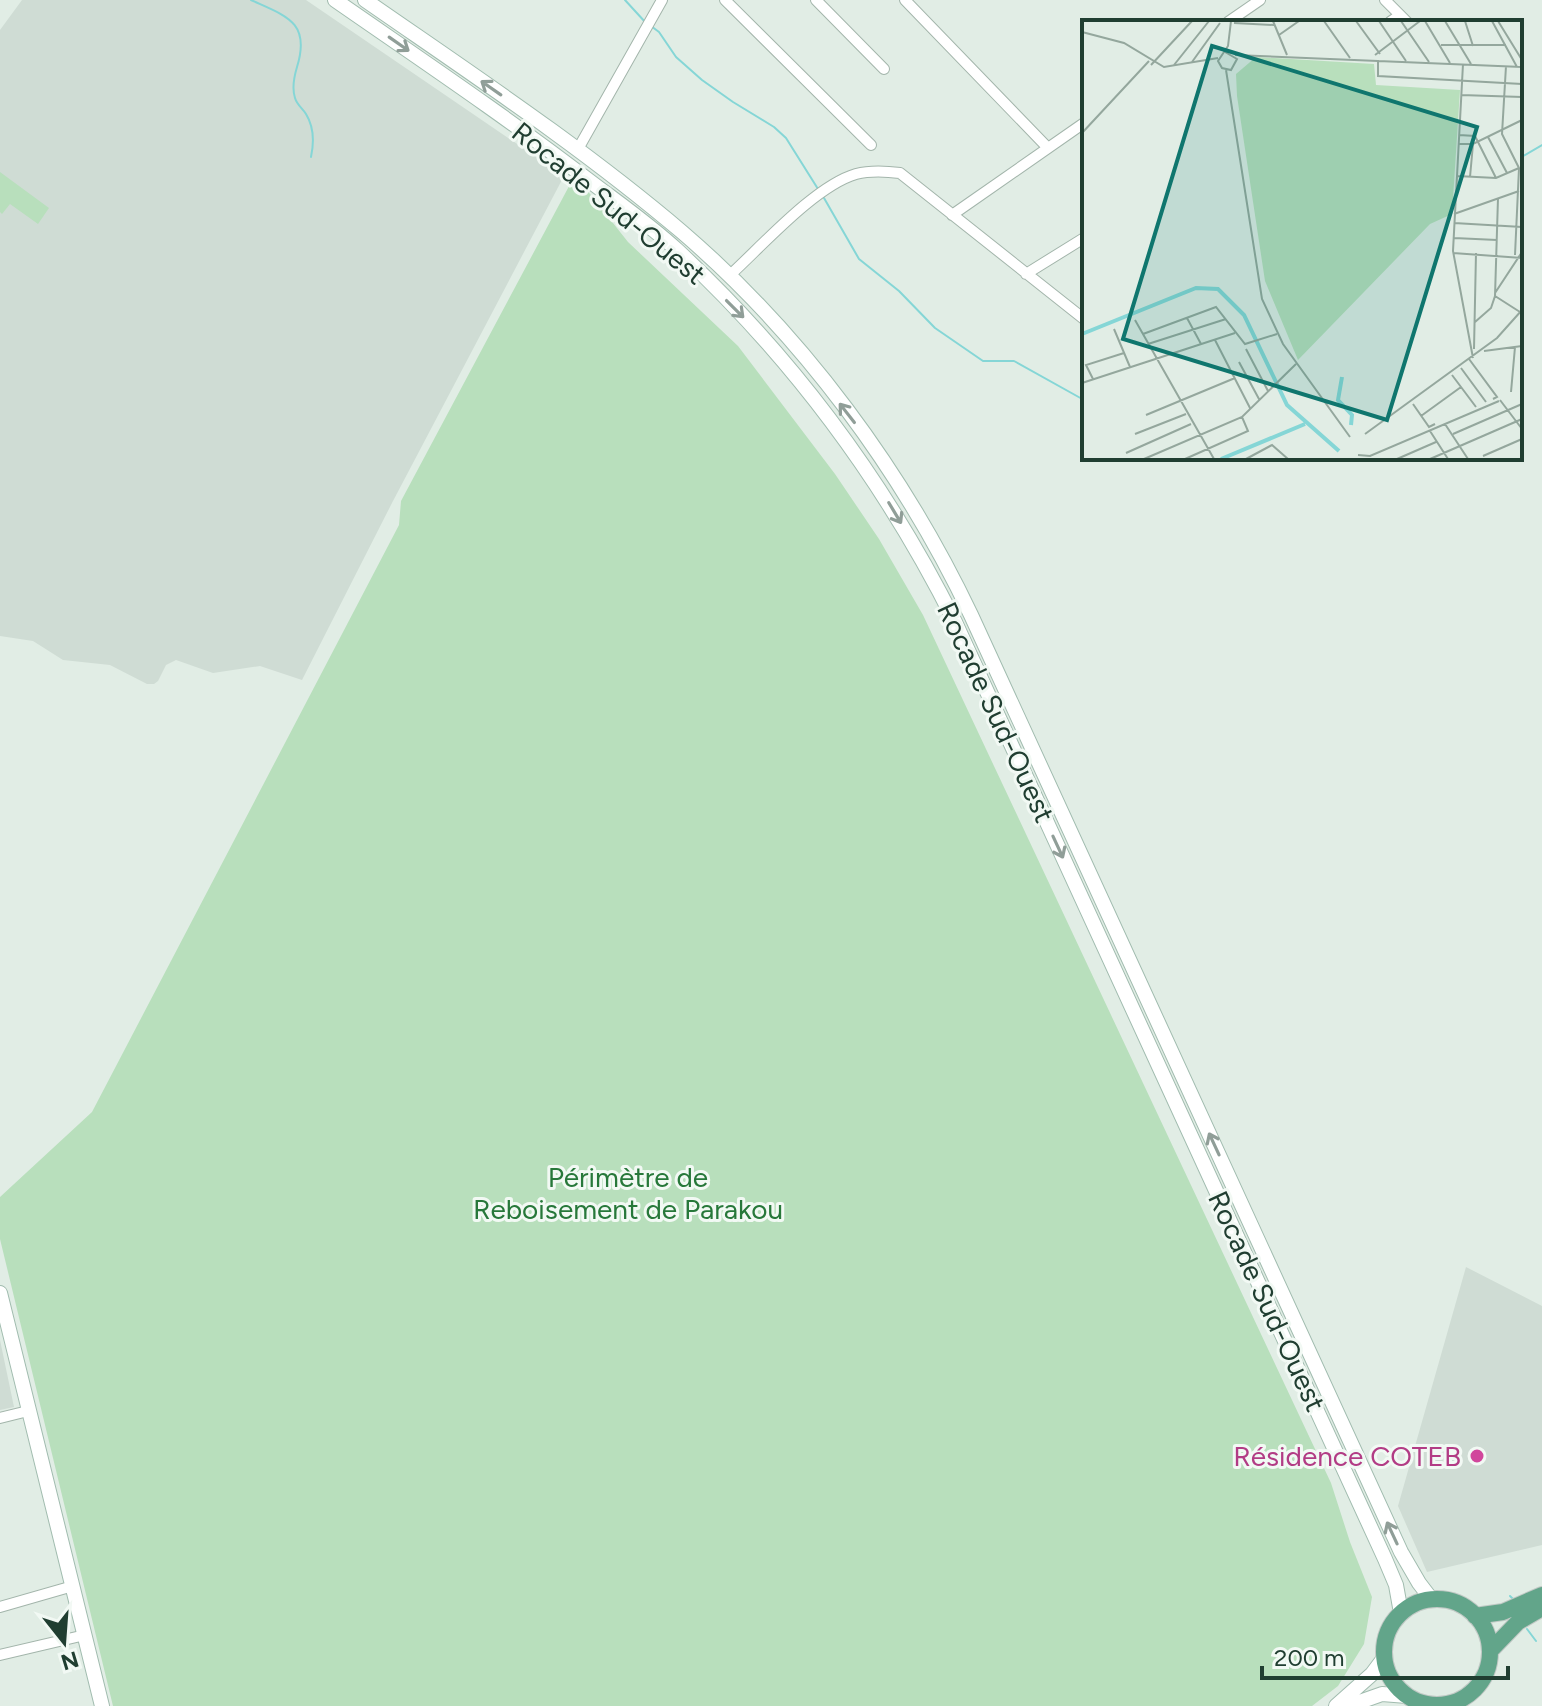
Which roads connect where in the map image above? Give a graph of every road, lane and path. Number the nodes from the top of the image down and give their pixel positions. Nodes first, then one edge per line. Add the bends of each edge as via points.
1 (335, 0) edge
2 (365, 0) edge
3 (662, 0) edge
4 (725, 0) edge
5 (816, 0) edge
6 (905, 0) edge
7 (1260, 0) edge
8 (1385, 0) edge
9 (1403, 18) edge
10 (1231, 20) edge
11 (884, 69) dead end
12 (1082, 124) edge
13 (871, 145) dead end
14 (1048, 148) junction
15 (578, 149) junction
16 (952, 215) junction
17 (1082, 239) edge
18 (1026, 274) junction
19 (729, 276) junction
20 (1082, 317) edge
21 (0, 1293) edge
22 (28, 1411) junction
23 (0, 1418) edge
24 (73, 1586) junction
25 (1542, 1595) edge
26 (1432, 1600) junction
27 (0, 1607) edge
28 (1542, 1608) edge
29 (1401, 1613) junction
30 (1475, 1616) junction
31 (85, 1635) junction
32 (1490, 1651) junction
33 (0, 1655) edge
34 (1384, 1658) junction
35 (1465, 1701) edge
36 (1418, 1702) edge
37 (102, 1706) edge
38 (1336, 1706) edge
39 (1348, 1706) edge

1 -> 29 main road, Rocade Sud-Ouest via 520,129 677,250 793,372 886,497 955,622 1385,1559
15 -> 2 main road, Rocade Sud-Ouest
3 - 15 street
4 - 13 street
5 - 11 street
6 - 14 street
7 - 10 street
8 - 9 street
12 - 14 street
14 - 16 street
15 - 19 main road, Rocade Sud-Ouest
16 - 18 street
16 - 19 street via 900,173 853,175 812,200
17 - 18 street
18 - 20 street
26 -> 19 main road, Rocade Sud-Ouest via 1401,1552 955,581 867,439 798,350
21 - 22 main road
22 - 23 street
22 - 24 main road
24 - 27 street
24 - 31 main road
25 - 30 main road via 1503,1612
26 - 29 main road
26 - 30 main road via 1456,1603
28 - 32 main road via 1518,1622
29 - 34 main road via 1388,1631
30 - 32 main road
31 - 33 street
31 - 37 main road
32 - 35 main road via 1484,1676
34 - 36 main road via 1391,1680
34 - 38 main road
35 - 36 main road
36 - 39 main road via 1382,1694

